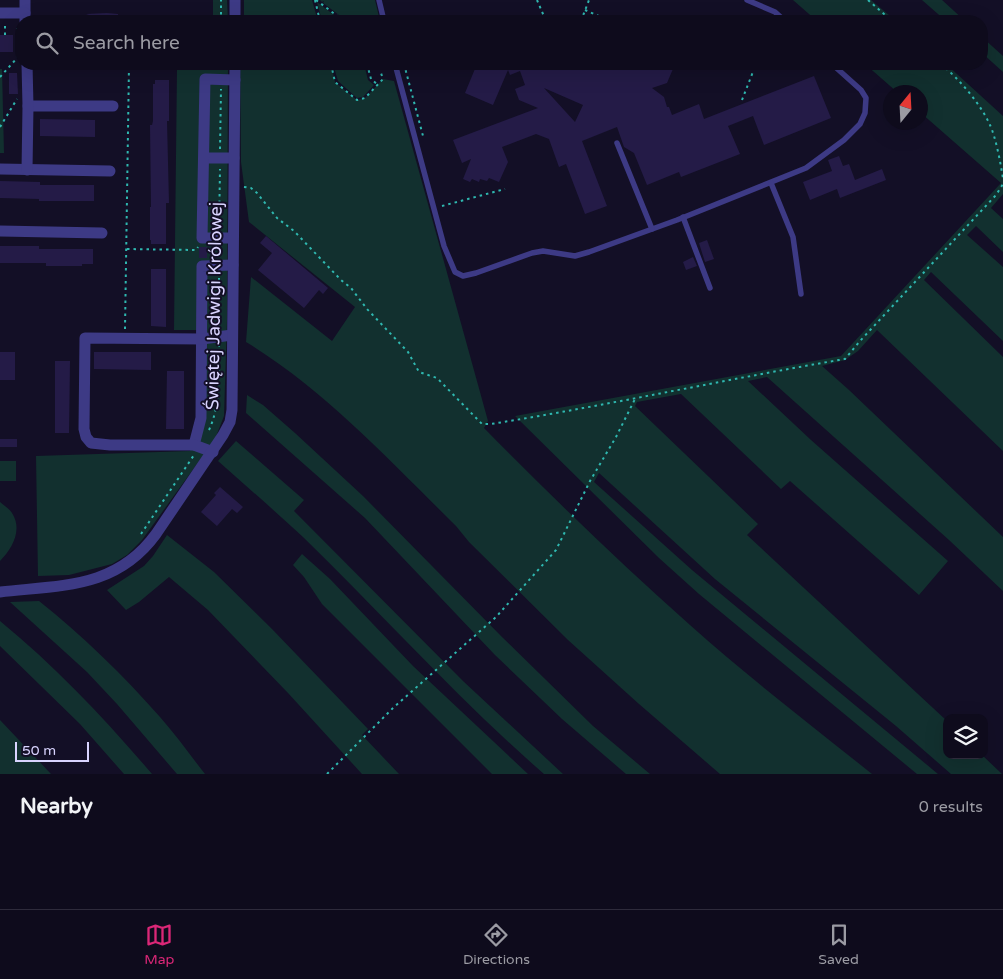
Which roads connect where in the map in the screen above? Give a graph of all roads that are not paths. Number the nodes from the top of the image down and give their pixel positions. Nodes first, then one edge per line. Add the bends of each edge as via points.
1 (25, 0) edge
2 (235, 0) edge
3 (748, 0) edge
4 (379, 1) edge
5 (25, 15) edge
6 (235, 15) edge
7 (382, 15) edge
8 (778, 15) edge
9 (23, 70) edge
10 (235, 70) edge
11 (397, 70) edge
12 (839, 70) edge
13 (235, 80) junction
14 (28, 106) junction
15 (112, 106) dead end
16 (617, 142) dead end
17 (204, 158) junction
18 (234, 158) junction
19 (0, 169) edge
20 (27, 170) junction
21 (110, 171) dead end
22 (771, 182) junction
23 (682, 217) junction
24 (652, 229) junction
25 (0, 231) edge
26 (102, 233) dead end
27 (233, 238) junction
28 (233, 265) junction
29 (710, 288) dead end
30 (801, 294) dead end
31 (232, 335) junction
32 (202, 339) junction
33 (197, 446) junction
34 (212, 452) junction
35 (0, 592) edge

1 - 5 street
2 - 6 street
3 - 8 lane
4 - 7 lane
9 - 14 street
10 - 13 street, Świętej Jadwigi Królowej
11 - 24 lane via 444,246 455,272 463,276 476,273 532,252 575,256
12 - 22 lane via 862,90 866,98 860,124 806,168
13 - 17 street via 205,79
13 - 18 street, Świętej Jadwigi Królowej
14 - 15 street
14 - 20 street
16 - 24 lane
17 - 18 street
17 - 27 street via 202,238
18 - 27 street, Świętej Jadwigi Królowej
19 - 20 street
20 - 21 street
22 - 23 lane
22 - 30 lane via 793,237
23 - 24 lane
23 - 29 lane
25 - 26 street
27 - 28 street, Świętej Jadwigi Królowej
28 - 31 street, Świętej Jadwigi Królowej
28 - 32 street via 202,266
31 - 32 street
31 - 34 street, Świętej Jadwigi Królowej via 230,422
32 - 33 street via 201,418
32 - 33 street via 85,338 84,429 91,443
33 - 34 street
34 - 35 street, Świętej Jadwigi Królowej via 147,547 120,568 89,581

